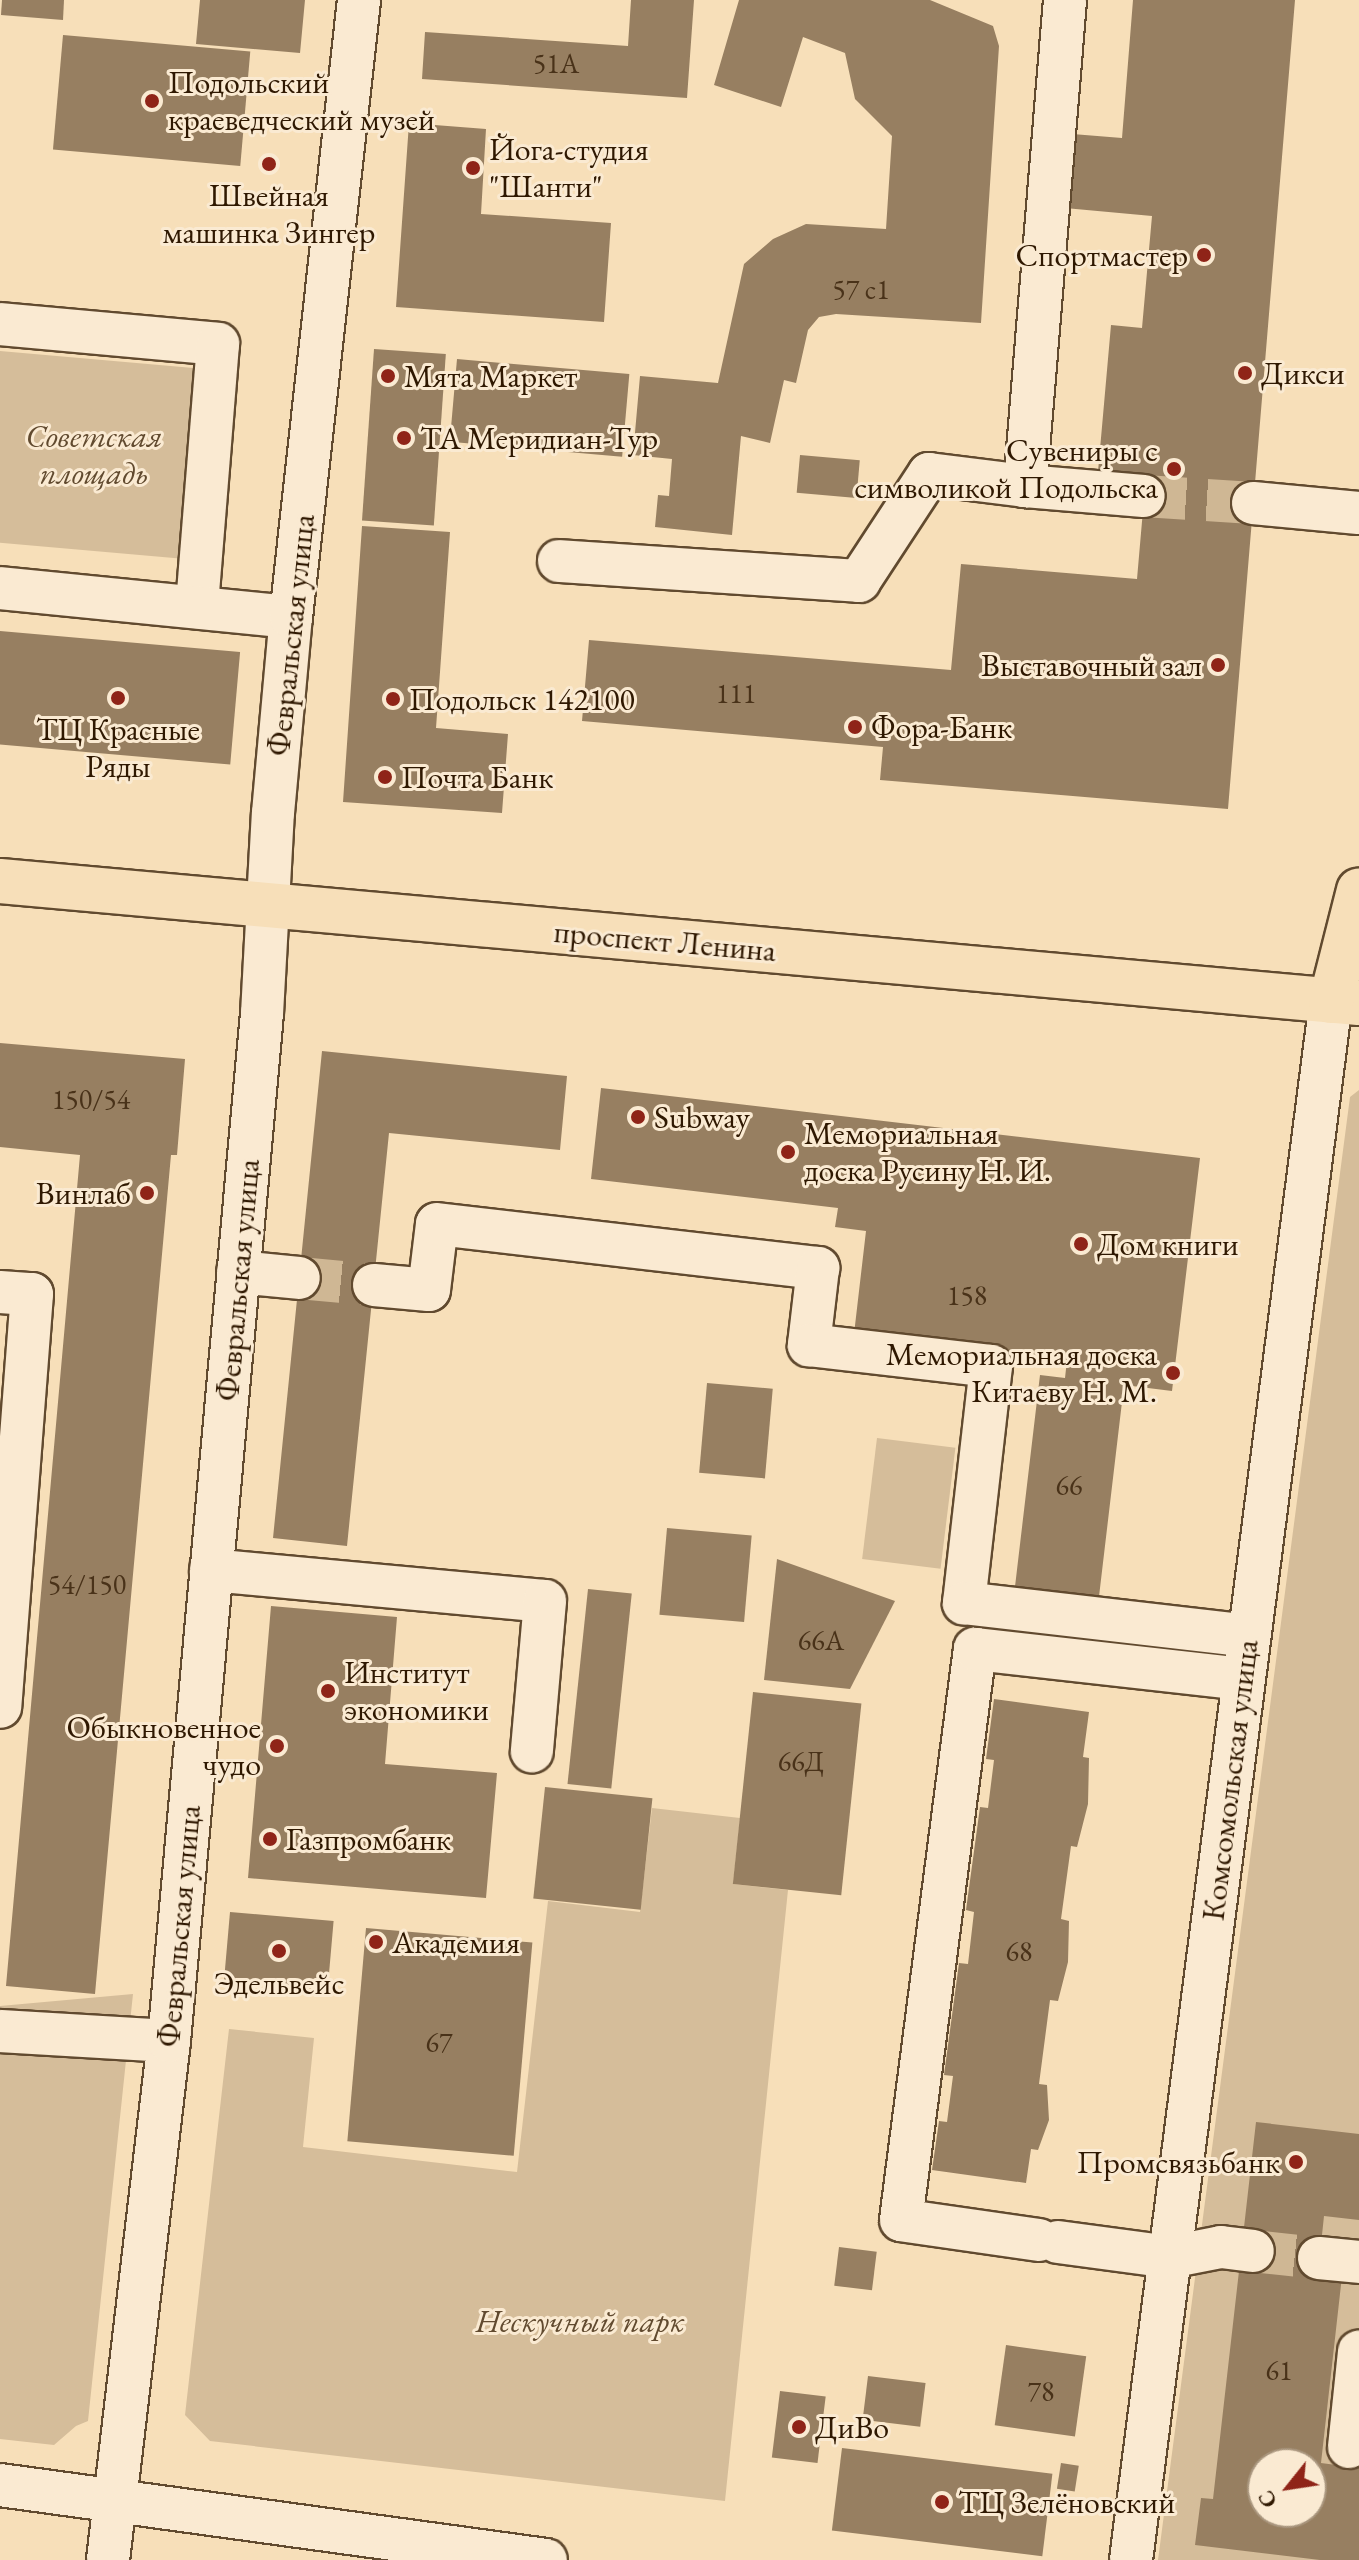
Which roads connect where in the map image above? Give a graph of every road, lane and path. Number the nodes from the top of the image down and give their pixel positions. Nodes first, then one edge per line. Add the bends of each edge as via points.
1 (359, 0) edge
2 (1065, 0) edge
3 (0, 324) edge
4 (1025, 486) junction
5 (1144, 496) tunnel mouth
6 (1253, 503) tunnel mouth
7 (1359, 513) edge
8 (559, 561) dead end
9 (0, 588) edge
10 (197, 607) junction
11 (291, 617) junction
12 (0, 881) edge
13 (1359, 890) edge
14 (270, 905) junction
15 (1350, 997) edge
16 (238, 1272) junction
17 (299, 1278) tunnel mouth
18 (374, 1285) tunnel mouth
19 (0, 1292) edge
20 (211, 1570) junction
21 (1249, 1636) junction
22 (1243, 1679) junction
23 (0, 1707) edge
24 (532, 1751) dead end
25 (0, 2031) edge
26 (169, 2041) junction
27 (1253, 2251) tunnel mouth
28 (1170, 2257) junction
29 (1359, 2352) edge
30 (1349, 2447) dead end
31 (0, 2485) edge
32 (114, 2501) junction
33 (108, 2560) edge
34 (546, 2560) edge
35 (1131, 2560) edge

1 - 11 street, Февральская улица
2 - 4 street
3 - 10 street via 218,344
4 - 5 street
4 - 8 street via 929,474 859,581
6 - 7 street
9 - 10 street
10 - 11 street
11 - 14 street, Февральская улица
12 - 14 main road, проспект Ленина
13 - 15 main road
14 - 15 main road, проспект Ленина
14 - 16 street, Февральская улица
15 - 21 street, Комсомольская улица
16 - 17 street
16 - 20 street, Февральская улица
18 - 21 street via 429,1290 437,1224 818,1268 809,1345 991,1366 964,1603
19 - 23 street via 32,1294
20 - 24 street via 545,1601
20 - 26 street, Февральская улица
21 - 22 street, Комсомольская улица
22 - 28 street, Комсомольская улица
22 - 28 street via 975,1649 901,2220
25 - 26 street
26 - 32 street, Февральская улица
27 - 28 street via 1221,2247
28 - 35 street, Комсомольская улица
29 - 30 street
31 - 32 street
32 - 33 street, Февральская улица
32 - 34 street

